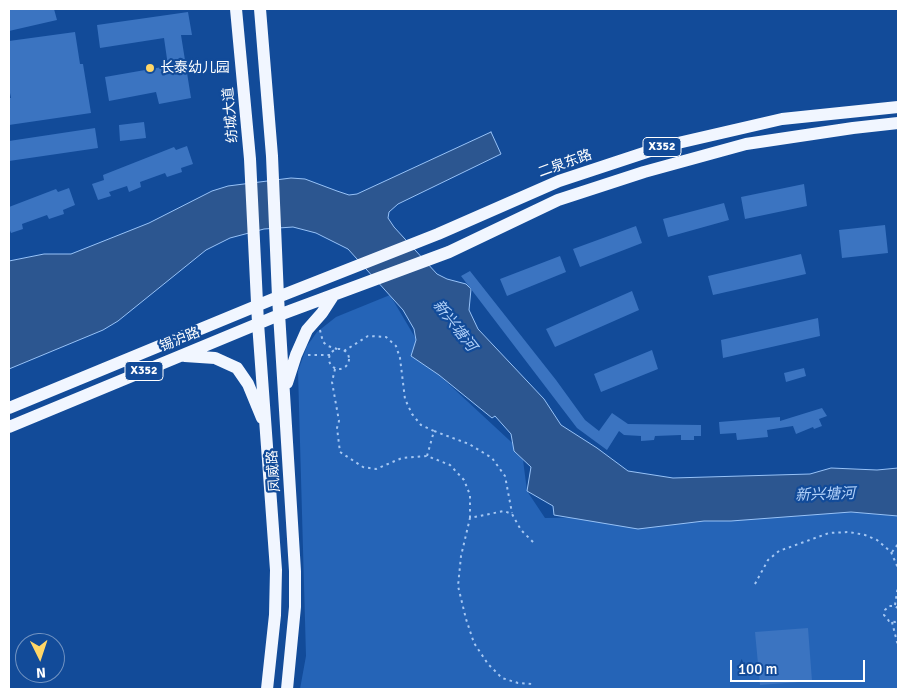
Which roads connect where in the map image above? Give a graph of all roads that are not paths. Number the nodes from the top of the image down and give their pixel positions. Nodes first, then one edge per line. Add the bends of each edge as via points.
1 (236, 9) edge
2 (260, 9) edge
3 (898, 107) edge
4 (898, 123) edge
5 (255, 255) joint
6 (278, 296) junction
7 (333, 296) junction
8 (258, 306) junction
9 (279, 315) junction
10 (258, 324) junction
11 (180, 356) junction
12 (284, 394) junction
13 (9, 408) edge
14 (9, 427) edge
15 (266, 430) junction
16 (267, 689) edge
17 (287, 689) edge

1 - 5 main road, 纺城大道
2 - 6 main road, 凤威路 via 272,156
3 - 6 main road, 二泉东路 / X352 via 782,119 665,146 559,181 438,234
4 - 7 main road, X352 via 746,144 644,172 558,200 449,252
5 - 8 main road, 凤威路
6 - 8 main road, 二泉东路 / X352
6 - 9 main road, 凤威路
7 - 9 main road, X352
7 - 12 main road via 307,330
8 - 10 main road, 凤威路
8 - 13 main road, 锡沪路 / X352
9 - 10 main road, 锡沪路 / X352
9 - 12 main road, 凤威路
10 - 11 main road, 锡沪路 / X352
10 - 15 main road, 凤威路
11 - 14 main road, 锡沪路 / X352
11 - 15 main road via 215,358 237,368 248,384
12 - 17 main road, 凤威路 via 295,571
15 - 16 main road, 凤威路 via 276,570

